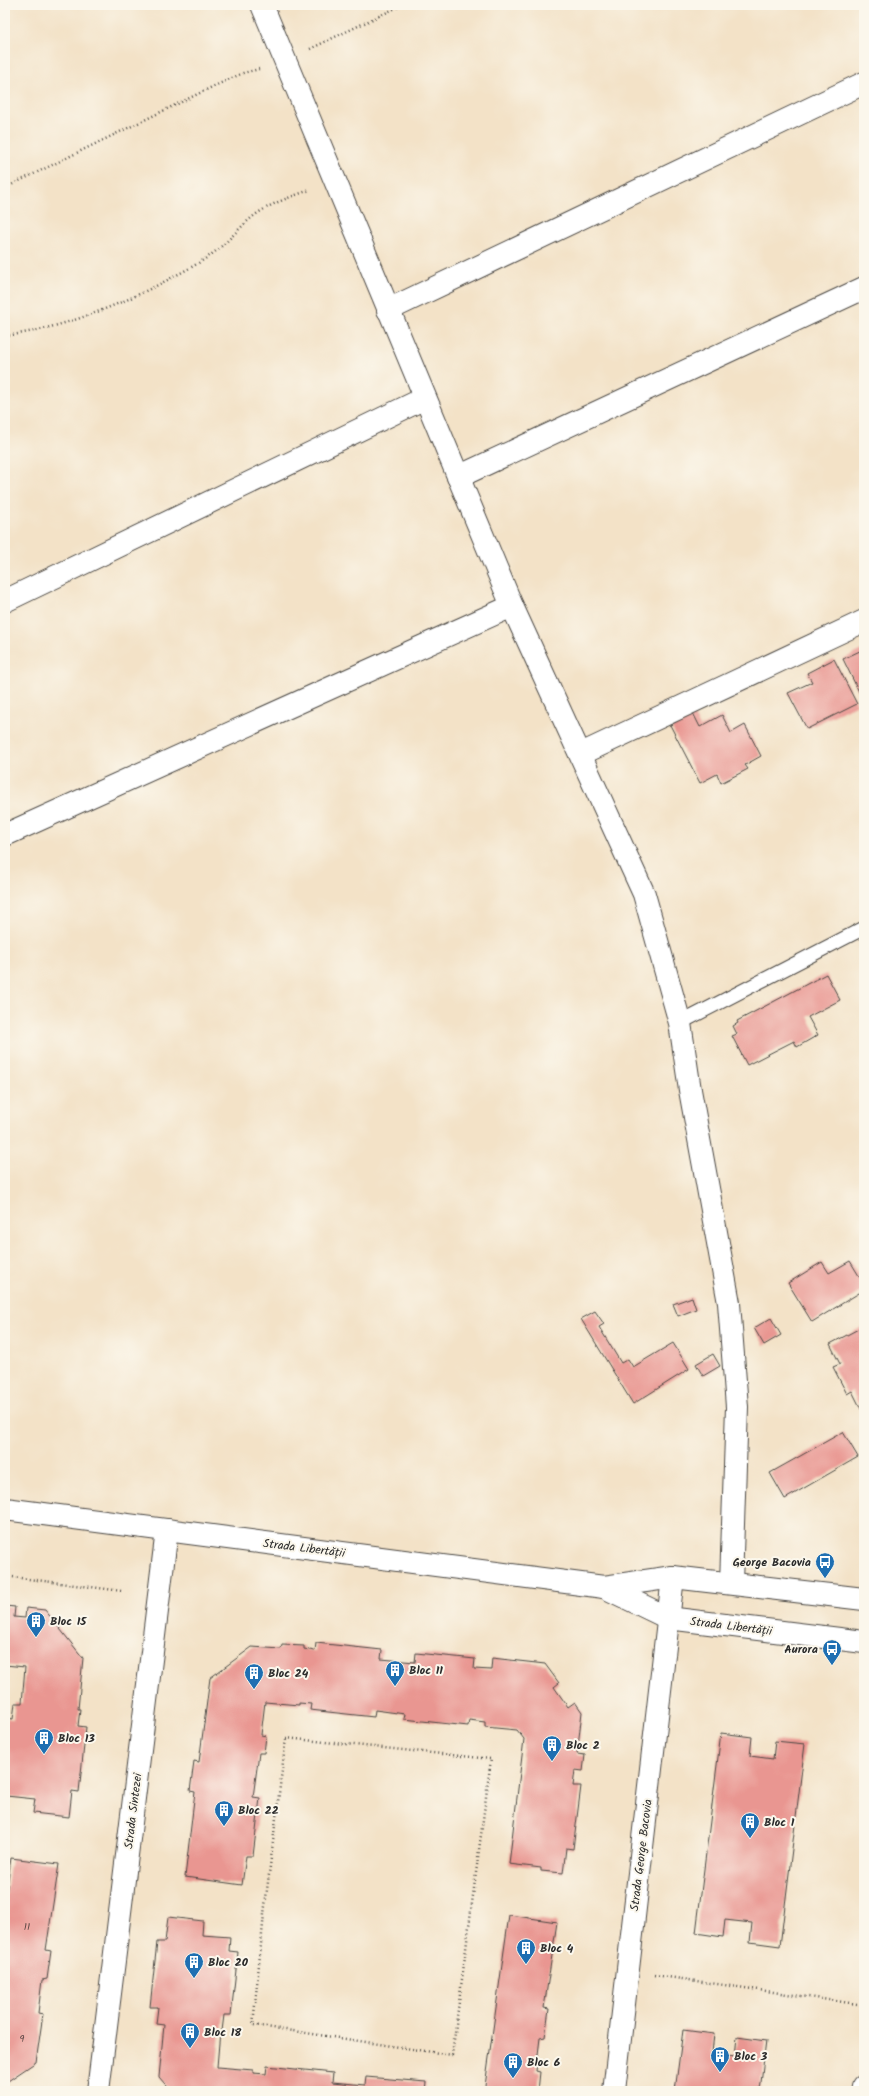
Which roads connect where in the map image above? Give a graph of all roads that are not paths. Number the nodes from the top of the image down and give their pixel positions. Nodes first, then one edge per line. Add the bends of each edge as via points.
1 (262, 5) edge
2 (864, 83) edge
3 (864, 288) edge
4 (388, 310) junction
5 (425, 398) junction
6 (458, 477) junction
7 (5, 602) edge
8 (512, 606) junction
9 (864, 621) edge
10 (581, 754) junction
11 (5, 835) edge
12 (864, 928) edge
13 (680, 1023) junction
14 (5, 1509) edge
15 (167, 1530) junction
16 (673, 1577) junction
17 (731, 1583) junction
18 (604, 1587) junction
19 (864, 1599) edge
20 (668, 1618) junction
21 (864, 1642) edge
22 (864, 2086) edge
23 (98, 2091) edge
24 (614, 2091) edge
25 (863, 2091) edge

1 - 4 street
2 - 4 street
3 - 6 street
4 - 5 street
5 - 6 street
5 - 7 street
6 - 8 street
8 - 10 street
8 - 11 street
9 - 10 street
10 - 13 street via 644,894
12 - 13 lane
13 - 17 street via 729,1304 738,1407
14 - 15 street, Strada Libertății
15 - 18 street, Strada Libertății
15 - 23 street, Strada Sintezei
16 - 17 street, Strada Libertății
16 - 18 street, Strada Libertății
16 - 20 street, Strada George Bacovia
17 - 19 street, Strada Libertății
18 - 20 street, Strada Libertății
20 - 21 street, Strada Libertății
20 - 24 street, Strada George Bacovia
22 - 25 street

